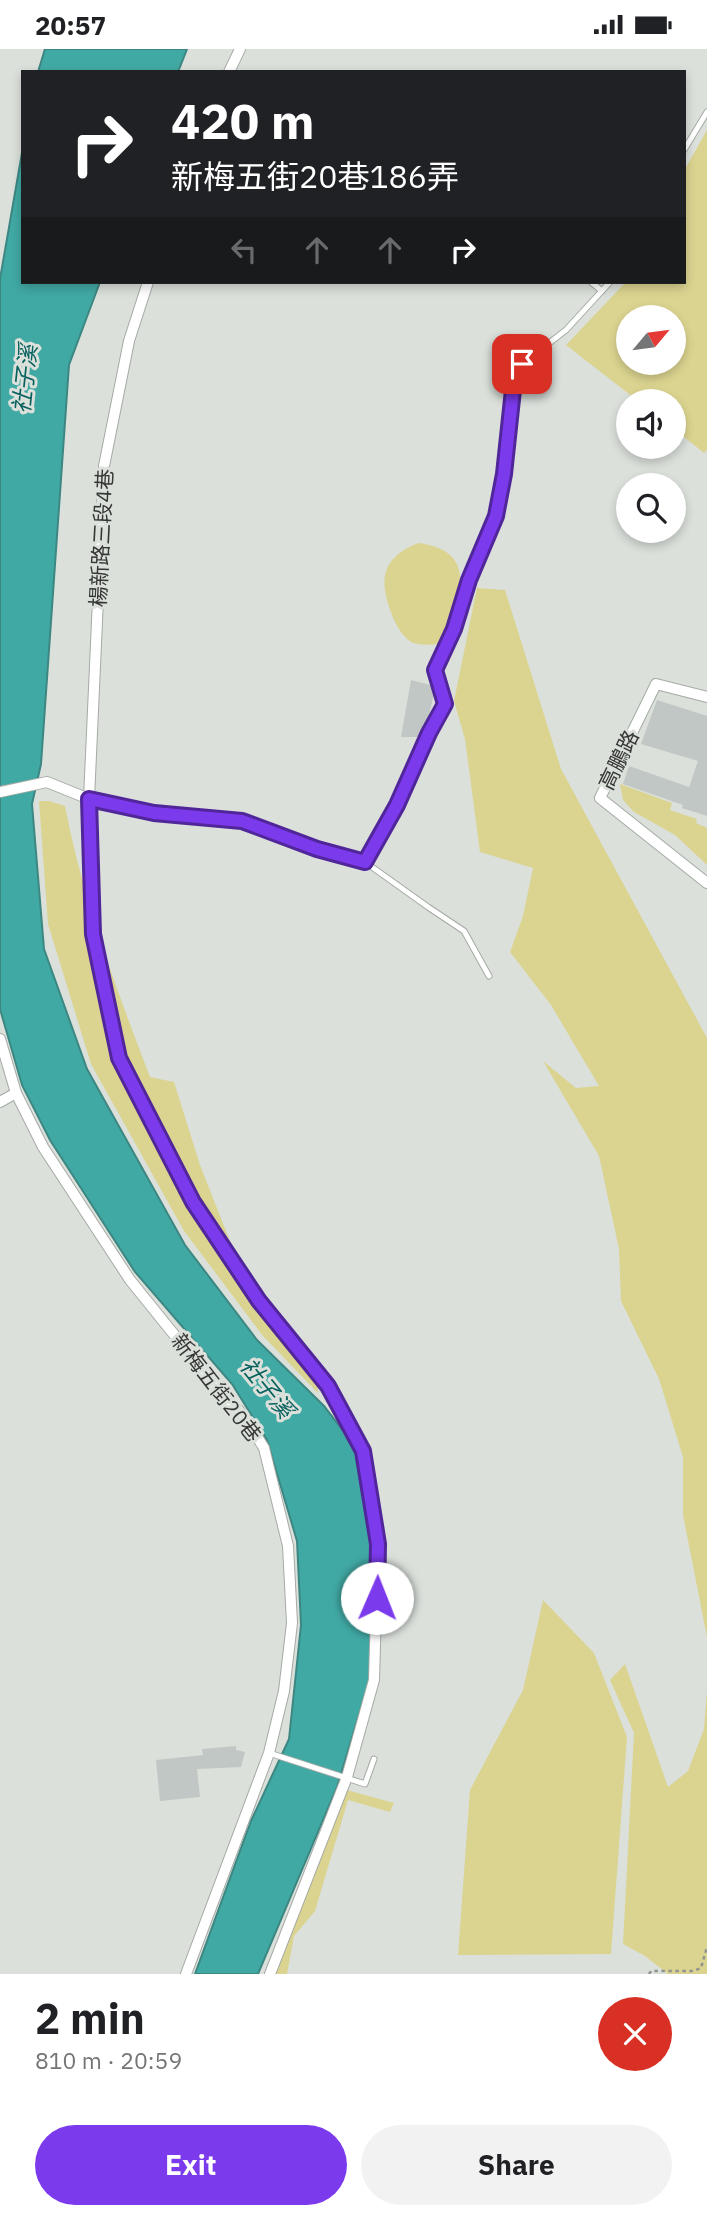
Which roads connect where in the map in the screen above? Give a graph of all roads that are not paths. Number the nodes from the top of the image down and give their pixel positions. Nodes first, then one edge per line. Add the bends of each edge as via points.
1 (240, 49) edge
2 (230, 70) edge
3 (707, 112) edge
4 (686, 147) edge
5 (147, 284) edge
6 (593, 284) edge
7 (608, 284) edge
8 (602, 291) junction
9 (707, 697) edge
10 (0, 792) edge
11 (89, 799) junction
12 (365, 862) junction
13 (707, 883) edge
14 (489, 976) dead end
15 (0, 1039) edge
16 (16, 1093) junction
17 (0, 1102) edge
18 (274, 1754) junction
19 (374, 1759) dead end
20 (347, 1777) junction
21 (186, 1974) edge
22 (270, 1974) edge

1 - 2 street
3 - 4 lane
5 - 11 street, 楊新路三段4巷 via 130,341 104,465
6 - 8 lane
7 - 8 lane
8 - 12 lane via 566,330 522,364 513,390 496,516 435,670 445,704
9 - 13 street, 高鵬路 via 656,684 600,798
10 - 11 street via 47,782
11 - 12 lane via 154,813 242,821
11 - 20 street, 楊新路三段4巷 via 93,934 119,1058 193,1202 259,1301 328,1386 363,1451 378,1544 374,1680
12 - 14 lane via 464,931
15 - 16 street, 新梅五街20巷
16 - 17 street
16 - 18 street, 新梅五街20巷 via 43,1147 130,1280 244,1416 264,1448 288,1546 292,1623
18 - 20 lane
18 - 21 street, 新梅五街20巷
19 - 20 lane via 365,1784
20 - 22 street, 楊新路三段4巷

